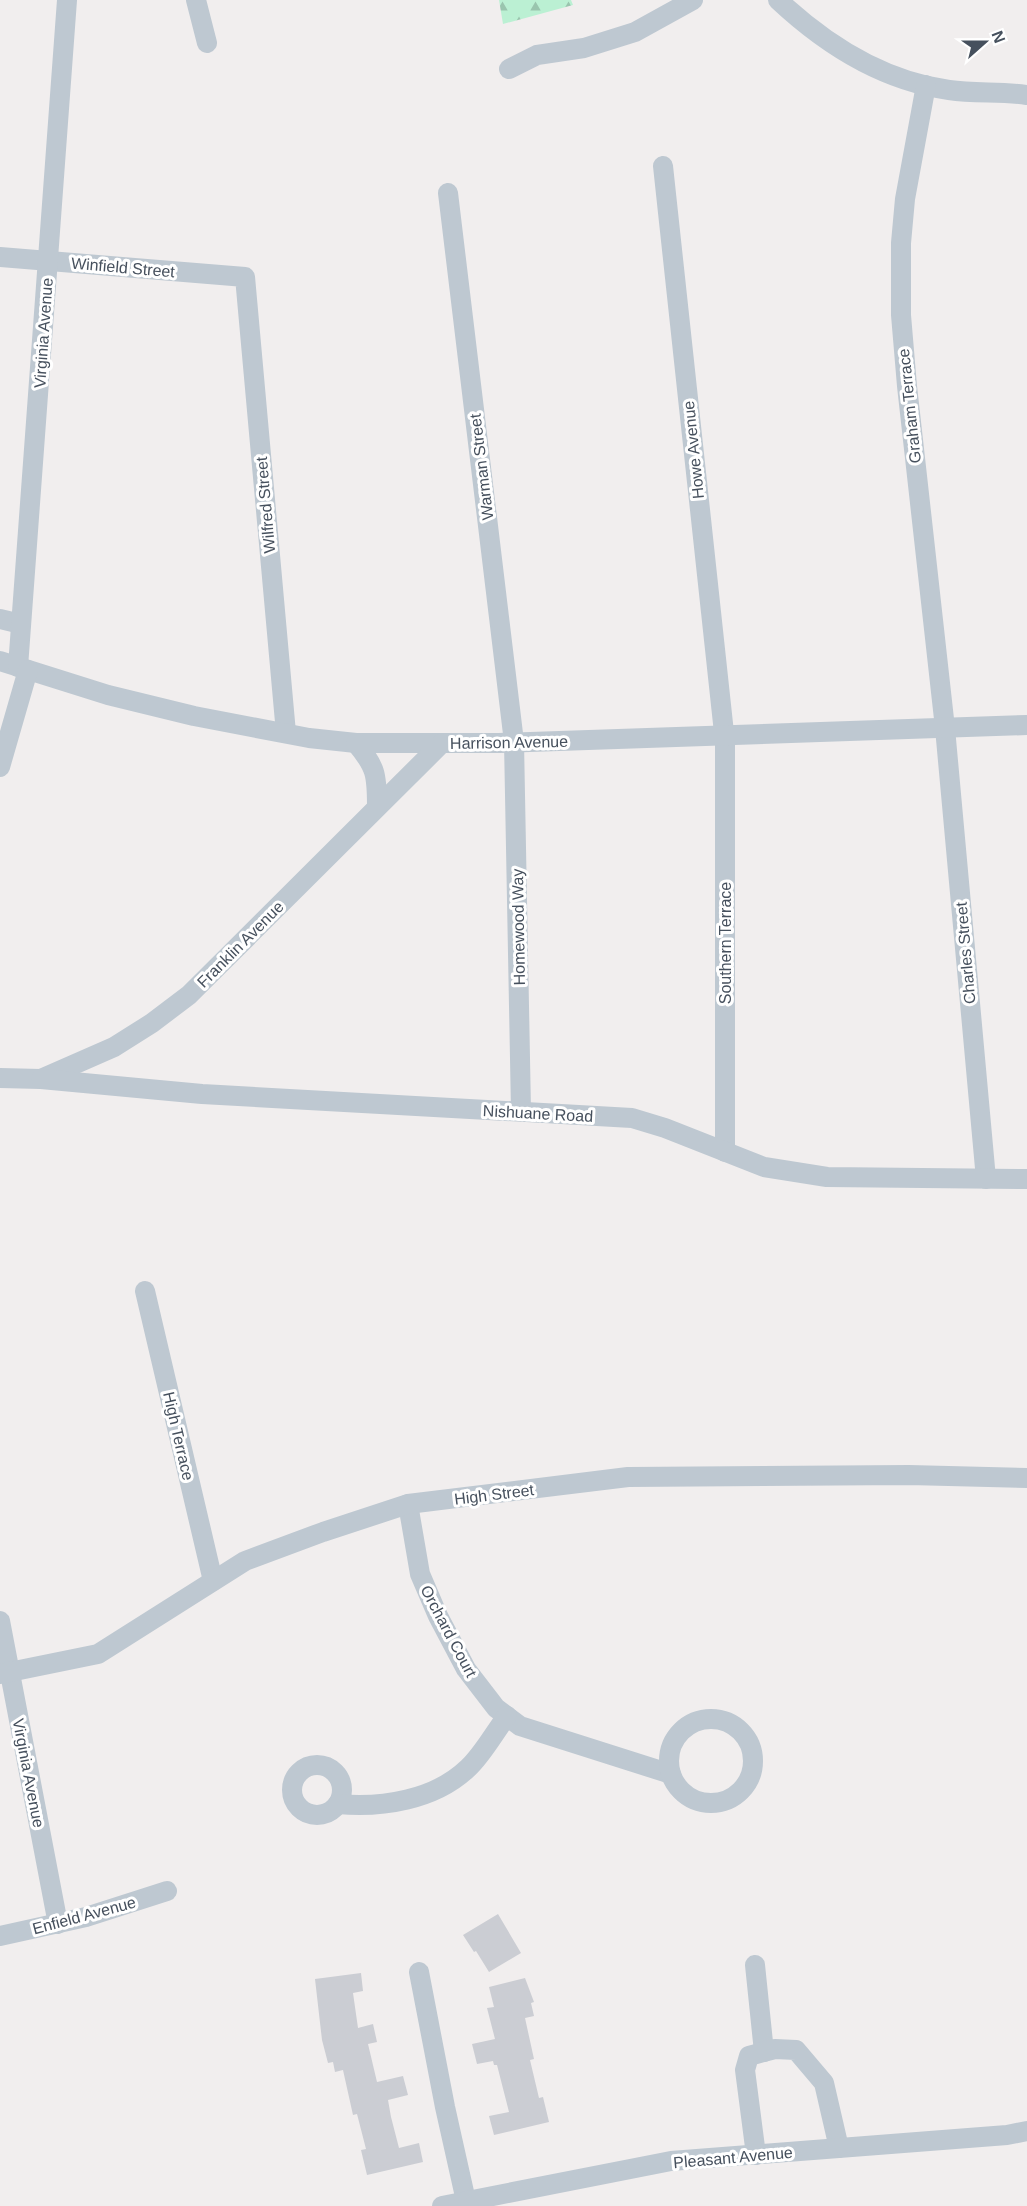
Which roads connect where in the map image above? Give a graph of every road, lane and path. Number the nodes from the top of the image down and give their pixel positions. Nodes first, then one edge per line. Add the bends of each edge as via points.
1 (67, 0) edge
2 (196, 0) edge
3 (693, 0) edge
4 (778, 0) edge
5 (207, 43) dead end
6 (509, 69) dead end
7 (926, 85) junction
8 (1027, 95) edge
9 (663, 165) dead end
10 (448, 192) dead end
11 (0, 257) edge
12 (48, 261) junction
13 (245, 277) joint
14 (0, 619) edge
15 (21, 624) junction
16 (15, 666) edge
17 (1027, 725) edge
18 (945, 728) junction
19 (286, 733) junction
20 (724, 735) junction
21 (514, 742) junction
22 (356, 743) junction
23 (441, 744) junction
24 (0, 767) edge
25 (377, 806) junction
26 (0, 1078) edge
27 (41, 1079) junction
28 (521, 1112) junction
29 (725, 1152) junction
30 (986, 1179) junction
31 (1027, 1179) edge
32 (145, 1291) dead end
33 (1027, 1478) edge
34 (408, 1504) junction
35 (213, 1581) junction
36 (0, 1621) edge
37 (5, 1673) edge
38 (507, 1716) junction
39 (671, 1774) junction
40 (338, 1804) dead end
41 (167, 1891) dead end
42 (58, 1924) junction
43 (0, 1936) edge
44 (755, 1965) dead end
45 (419, 1972) dead end
46 (764, 2052) junction
47 (1027, 2131) edge
48 (839, 2148) junction
49 (756, 2155) junction
50 (466, 2201) junction
51 (442, 2206) edge

1 - 12 street, Virginia Avenue
2 - 5 street
3 - 6 street via 635,32 584,48 537,55
4 - 7 street via 818,34 855,58
7 - 8 street via 978,94
7 - 18 street, Graham Terrace via 905,200 901,315
9 - 20 street, Howe Avenue
10 - 21 street, Warman Street
11 - 12 street, Winfield Street
12 - 13 street, Winfield Street
12 - 15 street, Virginia Avenue
13 - 19 street, Wilfred Street
14 - 15 street
15 - 16 street, Virginia Avenue
16 - 19 street, Harrison Avenue via 194,717
16 - 24 street, Virginia Avenue
17 - 18 street, Harrison Avenue
18 - 20 street, Harrison Avenue
18 - 30 street, Charles Street
19 - 22 street, Harrison Avenue
20 - 21 street, Harrison Avenue
20 - 29 street, Southern Terrace
21 - 23 street, Harrison Avenue
21 - 28 street, Homewood Way
22 - 23 street, Harrison Avenue
22 - 25 street via 371,761
23 - 25 street, Franklin Avenue
25 - 27 street, Franklin Avenue via 189,995 114,1047
26 - 27 street, Franklin Avenue
27 - 28 street, Nishuane Road via 202,1094
28 - 29 street, Nishuane Road via 632,1118
29 - 30 street, Nishuane Road via 764,1167 827,1177
30 - 31 street, Nishuane Road
32 - 35 street, High Terrace
33 - 34 street, High Street via 627,1477
34 - 35 street, High Street via 245,1561
34 - 38 street, Orchard Court via 420,1574 438,1616 466,1669
35 - 37 street, High Street via 98,1654
36 - 37 street, Virginia Avenue
37 - 42 street, Virginia Avenue
38 - 39 street, Orchard Court via 520,1726
38 - 40 street via 468,1768 444,1786 387,1804
39 - 39 street via 681,1791 692,1799 704,1803 726,1801 746,1784 752,1750 746,1738 730,1724 705,1720 692,1724 673,1742 669,1755
41 - 42 street, Enfield Avenue
42 - 43 street, Enfield Avenue
44 - 46 street
45 - 50 street
46 - 48 street via 796,2050 824,2083
46 - 49 street via 749,2056 745,2070
47 - 48 street, Pleasant Avenue
48 - 49 street, Pleasant Avenue
49 - 50 street, Pleasant Avenue via 671,2162
50 - 51 street, Pleasant Avenue

